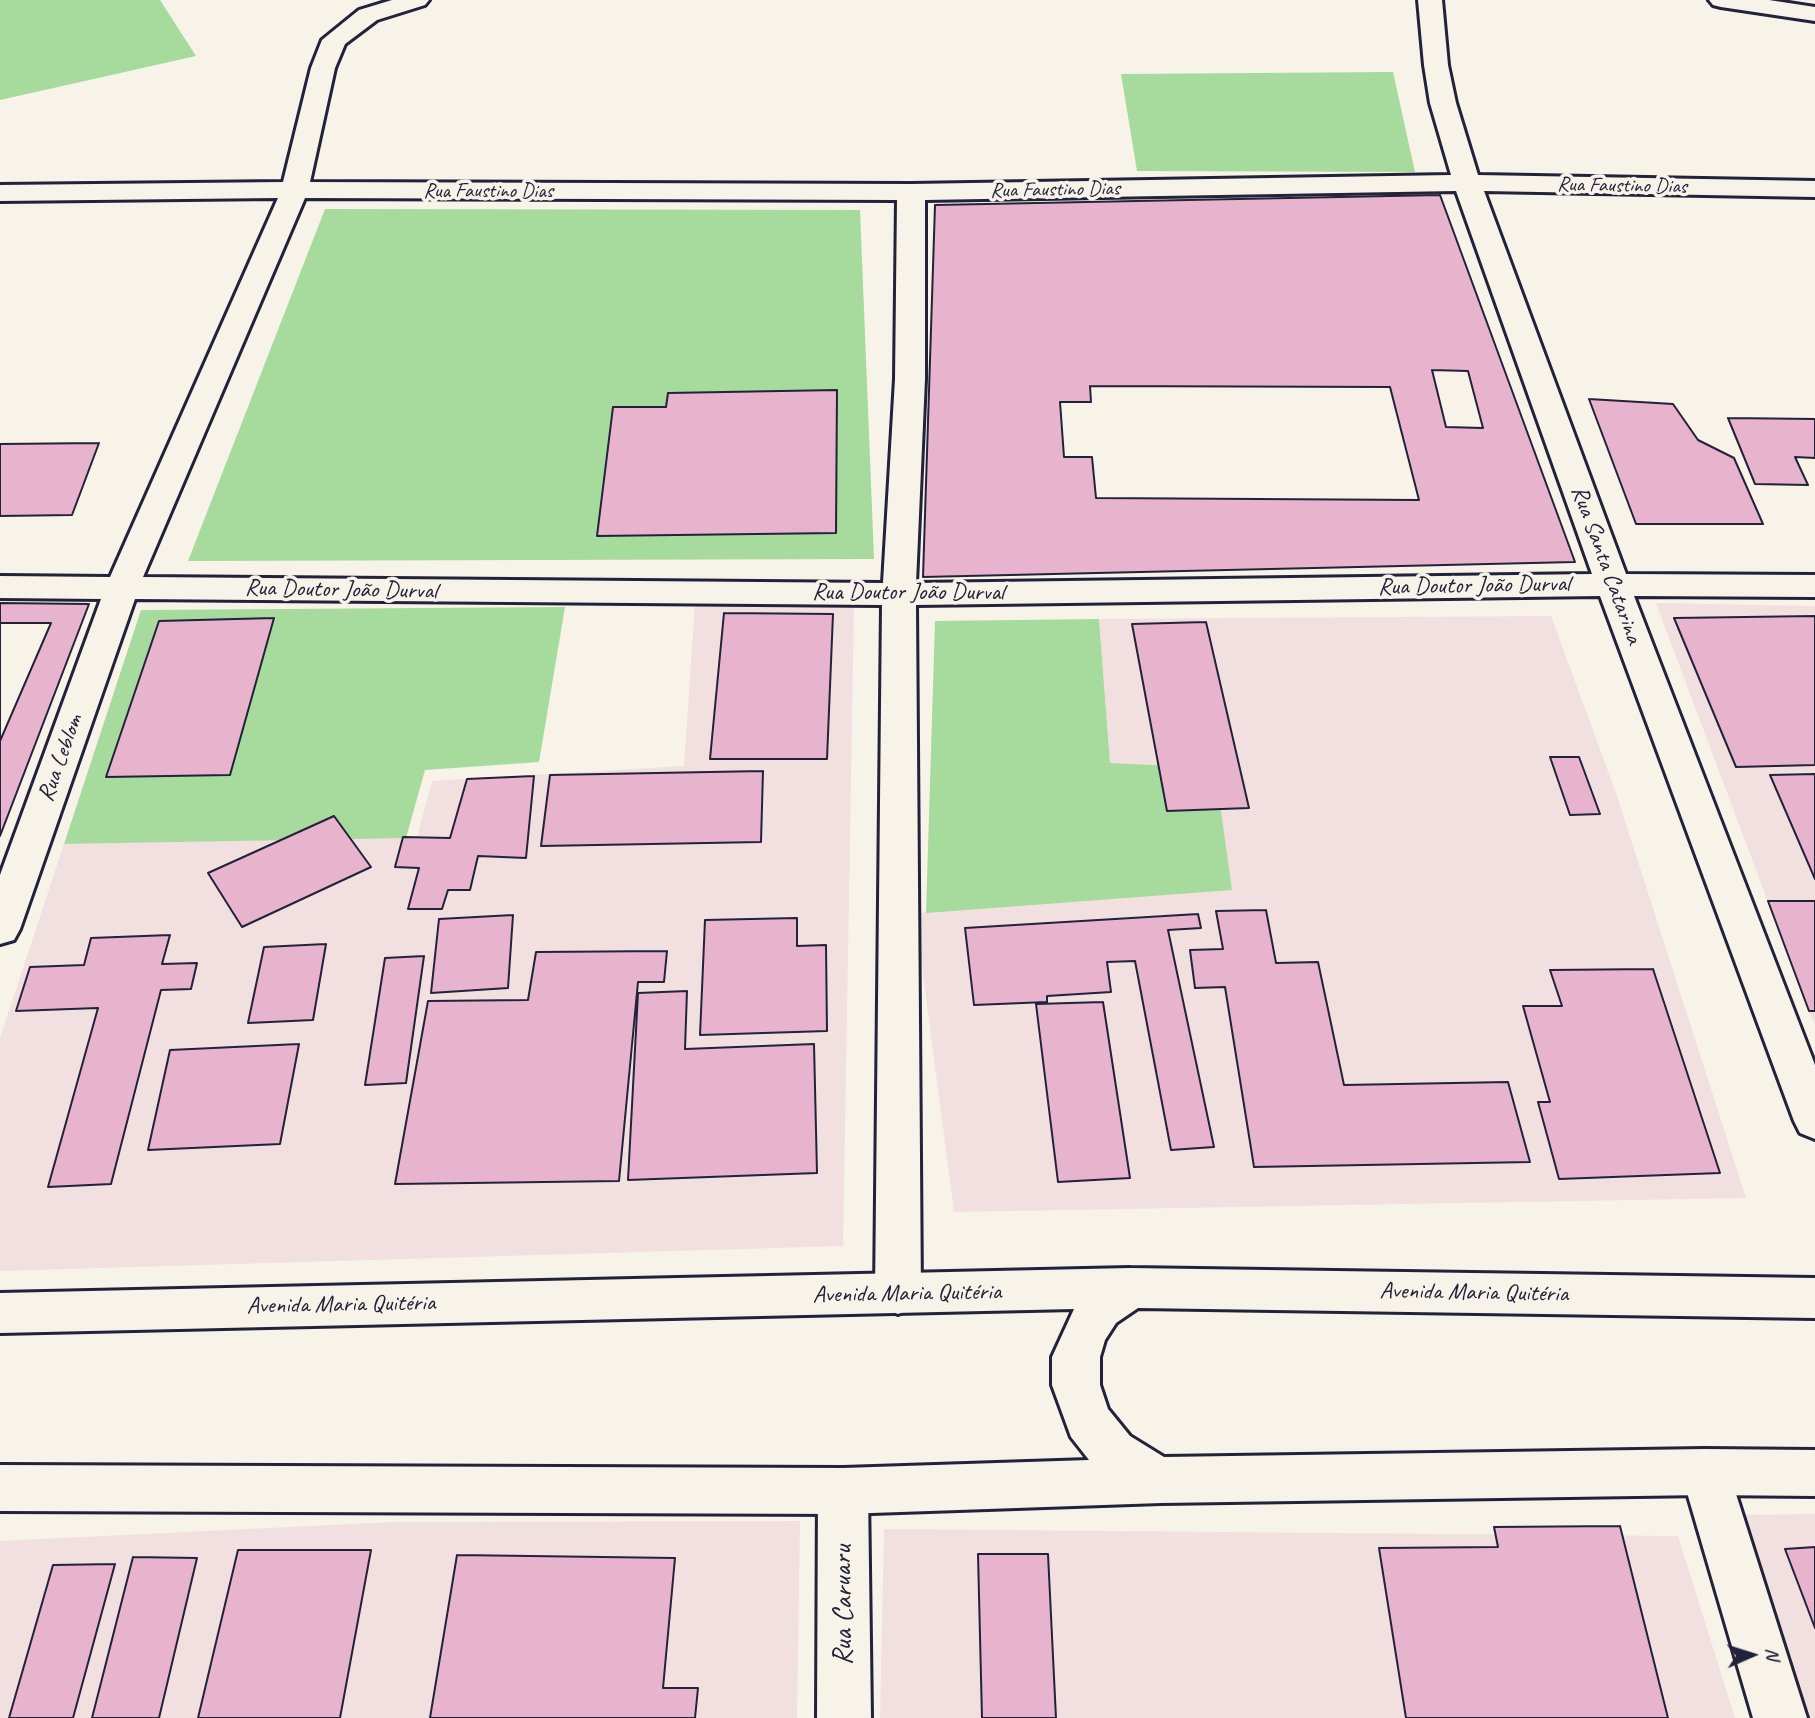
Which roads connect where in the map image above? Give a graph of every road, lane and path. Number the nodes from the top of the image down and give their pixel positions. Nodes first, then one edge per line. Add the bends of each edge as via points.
1 (417, 0) edge
2 (1430, 0) edge
3 (1721, 0) edge
4 (1815, 14) edge
5 (1467, 183) junction
6 (1815, 189) edge
7 (295, 190) junction
8 (911, 192) junction
9 (0, 193) edge
10 (1613, 584) junction
11 (1815, 586) edge
12 (0, 587) edge
13 (122, 587) junction
14 (899, 594) junction
15 (0, 929) edge
16 (1815, 1121) edge
17 (1130, 1288) junction
18 (898, 1294) junction
19 (1815, 1298) edge
20 (0, 1312) edge
21 (1705, 1472) junction
22 (1815, 1473) edge
23 (1161, 1480) junction
24 (0, 1488) edge
25 (843, 1491) junction
26 (844, 1718) edge
27 (1780, 1718) edge

1 - 7 street, Rua Leblom via 368,15 334,40 323,68
2 - 5 street, Rua Santa Catarina via 1443,103
3 - 4 street
5 - 6 street, Rua Faustino Dias
5 - 8 street, Rua Faustino Dias
5 - 10 street, Rua Santa Catarina
7 - 8 street, Rua Faustino Dias
7 - 9 street, Rua Faustino Dias
7 - 13 street, Rua Leblom
8 - 14 street via 909,379
10 - 11 street, Rua Doutor João Durval
10 - 14 street, Rua Doutor João Durval
10 - 16 street, Rua Santa Catarina
12 - 13 street, Rua Doutor João Durval
13 - 14 street, Rua Doutor João Durval
13 - 15 street, Rua Leblom
14 - 18 street
17 - 18 street, Avenida Maria Quitéria
17 - 19 street, Avenida Maria Quitéria
17 - 23 street via 1100,1309 1085,1331 1076,1357 1076,1385 1088,1421 1113,1452
18 - 20 street, Avenida Maria Quitéria
21 - 22 street
21 - 23 street
21 - 27 street
23 - 25 street
24 - 25 street
25 - 26 street, Rua Caruaru

